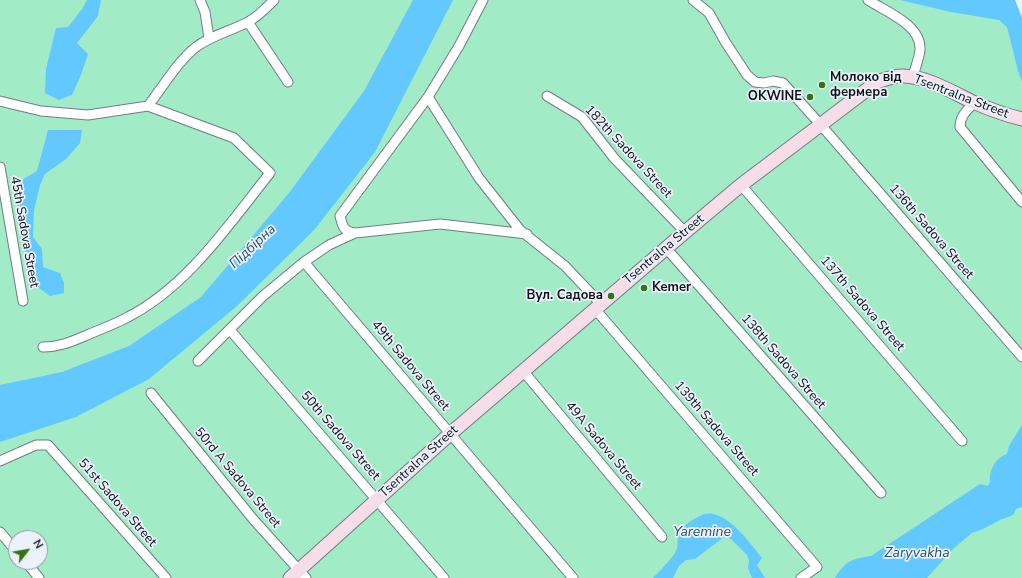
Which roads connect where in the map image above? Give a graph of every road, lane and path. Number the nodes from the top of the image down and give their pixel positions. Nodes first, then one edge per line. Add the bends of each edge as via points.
1 (200, 0) edge
2 (274, 0) edge
3 (483, 0) edge
4 (693, 0) edge
5 (868, 0) edge
6 (248, 22) junction
7 (209, 38) junction
8 (913, 77) junction
9 (288, 82) dead end
10 (547, 96) dead end
11 (428, 97) junction
12 (0, 101) edge
13 (974, 103) junction
14 (148, 106) junction
15 (1022, 119) edge
16 (820, 124) junction
17 (0, 167) edge
18 (741, 185) junction
19 (1022, 202) edge
20 (685, 232) junction
21 (527, 234) junction
22 (351, 235) junction
23 (666, 248) junction
24 (304, 262) junction
25 (22, 301) dead end
26 (598, 306) junction
27 (230, 330) junction
28 (43, 347) dead end
29 (1022, 357) edge
30 (198, 360) dead end
31 (524, 372) junction
32 (151, 393) dead end
33 (450, 434) junction
34 (962, 441) dead end
35 (0, 461) edge
36 (881, 493) dead end
37 (378, 499) junction
38 (0, 532) edge
39 (662, 537) dead end
40 (8, 542) edge
41 (32, 570) edge
42 (299, 575) edge
43 (39, 578) edge
44 (166, 578) edge
45 (444, 578) edge
46 (574, 578) edge
47 (801, 578) edge

1 - 7 street via 205,12
2 - 6 street via 262,13
3 - 11 street
4 - 16 street, 136th Sadova Street via 709,13 755,82 773,81 783,84
5 - 8 street via 906,22 918,38 920,49
6 - 7 street
6 - 9 street
7 - 14 street via 179,65
8 - 13 street, Tsentralna Street via 942,87
8 - 16 street, Tsentralna Street via 890,77 877,82
10 - 20 street, 182th Sadova Street via 582,117 614,158
11 - 21 street, 139th Sadova Street via 479,178 520,230
11 - 22 street via 340,216 343,226
12 - 14 street via 41,111 88,115
13 - 15 street, Tsentralna Street
13 - 19 street via 962,116 960,127
14 - 28 street via 234,138 270,174 200,260 161,295 129,317 57,347
16 - 18 street, Tsentralna Street
16 - 29 street, 136th Sadova Street
17 - 25 street, 45th Sadova Street
18 - 20 street, Tsentralna Street
18 - 34 street, 137th Sadova Street
20 - 23 street, Tsentralna Street
21 - 22 street via 440,224
21 - 26 street, 139th Sadova Street via 565,266
22 - 24 street via 329,244
23 - 26 street, Tsentralna Street
23 - 36 street, 138th Sadova Street
24 - 27 street via 263,296
24 - 33 street, 49th Sadova Street
26 - 31 street, Tsentralna Street
26 - 47 street, 139th Sadova Street via 817,567
27 - 30 street
27 - 37 street, 50th Sadova Street
31 - 33 street, Tsentralna Street
31 - 39 street, 49A Sadova Street
32 - 42 street, 50rd A Sadova Street
33 - 37 street, Tsentralna Street
33 - 46 street, 49th Sadova Street
35 - 44 street, 51st Sadova Street via 36,445 48,445
37 - 42 street, Tsentralna Street
37 - 45 street, 50th Sadova Street
38 - 40 street
41 - 43 street

